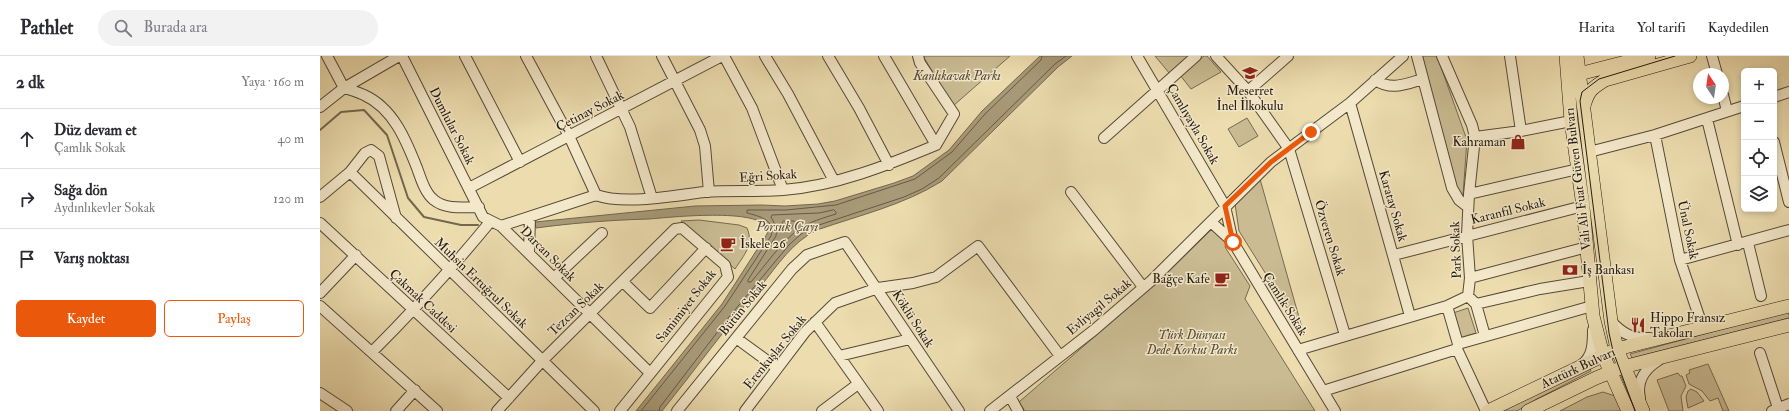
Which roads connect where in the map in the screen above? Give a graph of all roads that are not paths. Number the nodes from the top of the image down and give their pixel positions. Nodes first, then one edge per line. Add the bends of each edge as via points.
1 (327, 56) edge
2 (399, 56) edge
3 (402, 56) edge
4 (465, 56) edge
5 (526, 56) edge
6 (596, 56) edge
7 (662, 56) edge
8 (723, 56) edge
9 (765, 56) edge
10 (828, 56) edge
11 (884, 56) edge
12 (918, 56) edge
13 (1137, 56) edge
14 (1196, 56) edge
15 (1216, 56) edge
16 (1288, 56) edge
17 (1403, 56) edge
18 (1417, 56) edge
19 (1442, 56) edge
20 (1510, 56) edge
21 (1577, 56) edge
22 (1649, 56) edge
23 (1690, 56) edge
24 (1712, 56) edge
25 (1715, 68) edge
26 (1572, 75) edge
27 (1424, 79) junction
28 (1375, 80) junction
29 (675, 81) junction
30 (1599, 84) junction
31 (344, 88) junction
32 (1248, 90) junction
33 (1159, 91) junction
34 (1789, 92) edge
35 (1777, 95) edge
36 (1350, 103) junction
37 (1725, 104) edge
38 (320, 107) edge
39 (1741, 107) edge
40 (1584, 108) junction
41 (621, 109) junction
42 (1727, 110) junction
43 (1707, 119) junction
44 (1571, 121) junction
45 (1521, 131) junction
46 (1655, 135) junction
47 (569, 136) junction
48 (1475, 137) junction
49 (1104, 138) dead end
50 (936, 144) junction
51 (1289, 149) junction
52 (1589, 152) junction
53 (1777, 154) edge
54 (520, 162) junction
55 (889, 165) junction
56 (1578, 169) junction
57 (350, 172) junction
58 (834, 181) junction
59 (469, 188) junction
60 (784, 190) junction
61 (709, 192) junction
62 (1071, 192) dead end
63 (1469, 194) junction
64 (596, 195) junction
65 (320, 197) edge
66 (652, 198) junction
67 (1789, 202) edge
68 (1225, 206) junction
69 (1583, 206) junction
70 (479, 207) junction
71 (1468, 207) junction
72 (530, 217) junction
73 (396, 218) junction
74 (1214, 218) junction
75 (490, 222) junction
76 (320, 223) edge
77 (501, 226) junction
78 (675, 229) joint
79 (1789, 230) edge
80 (602, 233) dead end
81 (1467, 235) junction
82 (845, 242) joint
83 (1233, 242) junction
84 (1743, 244) junction
85 (1587, 247) junction
86 (706, 248) junction
87 (529, 253) junction
88 (356, 255) junction
89 (1394, 255) junction
90 (1680, 260) junction
91 (451, 269) junction
92 (554, 278) junction
93 (1470, 278) junction
94 (1589, 280) junction
95 (623, 282) junction
96 (1143, 287) junction
97 (878, 288) junction
98 (320, 293) edge
99 (1468, 296) junction
100 (1761, 296) dead end
101 (1476, 304) junction
102 (320, 306) edge
103 (1447, 306) junction
104 (1789, 306) edge
105 (414, 310) junction
106 (1593, 311) junction
107 (590, 314) junction
108 (1410, 316) junction
109 (1611, 321) junction
110 (815, 322) junction
111 (1789, 325) edge
112 (1703, 328) junction
113 (1345, 335) junction
114 (1485, 336) junction
115 (1666, 337) junction
116 (736, 338) junction
117 (910, 339) junction
118 (1458, 347) junction
119 (1617, 349) junction
120 (1298, 350) junction
121 (372, 352) junction
122 (1760, 353) dead end
123 (1603, 355) junction
124 (839, 356) junction
125 (1060, 356) junction
126 (1661, 358) junction
127 (542, 361) junction
128 (1623, 367) junction
129 (777, 368) junction
130 (1572, 371) junction
131 (1610, 372) junction
132 (650, 373) junction
133 (858, 384) junction
134 (415, 390) junction
135 (1323, 391) junction
136 (320, 393) edge
137 (1010, 396) junction
138 (509, 398) junction
139 (1789, 404) edge
140 (747, 410) edge
141 (1776, 410) edge
142 (346, 411) edge
143 (396, 411) edge
144 (437, 411) edge
145 (497, 411) edge
146 (594, 411) edge
147 (620, 411) edge
148 (677, 411) edge
149 (822, 411) edge
150 (878, 411) edge
151 (959, 411) edge
152 (990, 411) edge
153 (1018, 411) edge
154 (1335, 411) edge
155 (1487, 411) edge
156 (1528, 411) edge
157 (1628, 411) edge
158 (1643, 411) edge

1 - 31 street
2 - 31 street
3 - 59 street, Dumlular Sokak
4 - 54 street
5 - 47 street
6 - 41 street
7 - 29 street
8 - 29 street, Çetinay Sokak
8 - 60 street via 752,108
9 - 58 street
10 - 55 street
11 - 50 street
12 - 50 street via 954,114
13 - 33 street, Çamlıyayla Sokak
14 - 33 street
15 - 32 street, Özveren Sokak
16 - 32 street
17 - 28 street, Evliyagil Sokak
18 - 27 street
19 - 48 street, Park Sokak
20 - 45 street
21 - 26 main road, Vali Ali Fuat Güven Bulvarı
22 - 26 main road
23 - 30 main road via 1605,80
24 - 25 street
26 - 30 main road via 1585,86
26 - 40 main road, Vali Ali Fuat Güven Bulvarı
26 - 44 main road, Vali Ali Fuat Güven Bulvarı
27 - 28 street via 1385,87
27 - 71 street via 1452,188 1459,200
28 - 36 street, Evliyagil Sokak
29 - 41 street, Çetinay Sokak
29 - 61 street via 700,130 705,146
30 - 40 main road via 1593,87 1587,96
31 - 38 street
31 - 70 street via 365,95 390,116 408,146 424,188 434,200 458,208
32 - 51 street, Özveren Sokak
33 - 49 street
33 - 68 street, Çamlıyayla Sokak
34 - 35 street
36 - 51 street, Evliyagil Sokak
36 - 89 street, Karatay Sokak
37 - 42 street
39 - 42 street
40 - 52 main road, Vali Ali Fuat Güven Bulvarı
41 - 47 street, Çetinay Sokak
41 - 66 street via 630,127
42 - 43 street
43 - 46 street
43 - 84 street
44 - 45 street
44 - 56 main road, Vali Ali Fuat Güven Bulvarı
45 - 48 street
46 - 52 street
46 - 90 street, Ünal Sokak
47 - 54 street, Çetinay Sokak
47 - 64 street
48 - 63 street, Park Sokak
50 - 55 street, Eğri Sokak
51 - 68 street, Evliyagil Sokak via 1271,162
51 - 113 street, Özveren Sokak
52 - 109 main road, Vali Ali Fuat Güven Bulvarı
53 - 67 street
54 - 59 street, Çetinay Sokak
55 - 58 street, Eğri Sokak
56 - 63 street
56 - 69 main road, Vali Ali Fuat Güven Bulvarı
57 - 65 street
57 - 73 street, Muhsin Ertuğrul Sokak
57 - 73 street via 371,150 379,156
58 - 60 street, Eğri Sokak
59 - 70 street, Dumlular Sokak
60 - 61 street, Eğri Sokak
61 - 66 street, Eğri Sokak
62 - 96 street
63 - 71 street, Park Sokak
64 - 66 street, Eğri Sokak via 606,199
64 - 72 street
68 - 74 street, Evliyagil Sokak
68 - 83 street, Çamlık Sokak
69 - 81 street, Karanfil Sokak
69 - 85 main road, Vali Ali Fuat Güven Bulvarı
70 - 75 street via 483,217
71 - 81 street, Park Sokak
72 - 77 street
72 - 87 street
73 - 91 street, Muhsin Ertuğrul Sokak
74 - 83 street
74 - 96 street, Evliyagil Sokak
75 - 77 street, Darcan Sokak
75 - 91 street
76 - 88 street, Çakmak Caddesi
77 - 87 street, Darcan Sokak
78 - 86 street, Samimiyet Sokak via 682,228
78 - 95 street, Tezcan Sokak
79 - 84 street
80 - 92 street
81 - 89 street, Karanfil Sokak
81 - 93 street, Park Sokak
82 - 97 street, Köklü Sokak
82 - 116 street, Bütün Sokak via 807,255
83 - 120 street, Çamlık Sokak
84 - 90 street
84 - 100 street
85 - 93 street
85 - 94 main road, Vali Ali Fuat Güven Bulvarı
86 - 95 street via 650,308
86 - 132 street, Samimiyet Sokak via 725,265 728,277
87 - 92 street, Darcan Sokak
88 - 98 street
88 - 105 street, Çakmak Caddesi
89 - 108 street, Karatay Sokak
90 - 112 street, Ünal Sokak
91 - 105 street
91 - 127 street, Muhsin Ertuğrul Sokak
92 - 107 street, Darcan Sokak
93 - 99 street, Park Sokak
94 - 101 street
94 - 106 main road, Vali Ali Fuat Güven Bulvarı
95 - 107 street, Tezcan Sokak
96 - 125 street, Evliyagil Sokak
97 - 110 street, Erenkuşlar Sokak via 835,303
97 - 117 street, Köklü Sokak
97 - 125 street, Erenkuşlar Sokak via 936,277 978,246
99 - 101 street
99 - 103 street, Park Sokak
101 - 114 street
102 - 121 street
103 - 108 street, Park Sokak
103 - 118 street
104 - 112 main road, Atatürk Bulvarı
105 - 121 street
105 - 138 street, Çakmak Caddesi
106 - 114 street
106 - 123 main road, Vali Ali Fuat Güven Bulvarı
106 - 130 street via 1593,345 1587,361
107 - 127 street, Tezcan Sokak
107 - 132 street, Darcan Sokak
108 - 113 street, Park Sokak
109 - 115 street via 1631,337
109 - 119 main road, Vali Ali Fuat Güven Bulvarı
110 - 124 street
110 - 129 street, Erenkuşlar Sokak
111 - 126 main road, Atatürk Bulvarı
112 - 115 main road, Atatürk Bulvarı
113 - 120 street, Park Sokak
114 - 118 street
115 - 119 main road, Atatürk Bulvarı
116 - 129 street
116 - 148 street, Bütün Sokak
117 - 124 street
117 - 151 street, Köklü Sokak
118 - 135 street
118 - 155 street
119 - 123 main road, Atatürk Bulvarı
119 - 128 main road, Vali Ali Fuat Güven Bulvarı
120 - 135 street, Çamlık Sokak
121 - 134 street
122 - 141 street
123 - 130 main road, Atatürk Bulvarı
123 - 131 main road, Vali Ali Fuat Güven Bulvarı
124 - 133 street
125 - 137 street, Evliyagil Sokak
126 - 128 main road, Atatürk Bulvarı
126 - 158 street via 1647,368 1640,380 1638,387
127 - 138 street, Tezcan Sokak
127 - 146 street, Muhsin Ertuğrul Sokak
128 - 131 main road, Atatürk Bulvarı
128 - 158 main road, Vali Ali Fuat Güven Bulvarı
129 - 140 street, Erenkuşlar Sokak
130 - 155 main road, Atatürk Bulvarı
131 - 156 main road, Atatürk Bulvarı
131 - 157 main road, Vali Ali Fuat Güven Bulvarı
132 - 147 street, Samimiyet Sokak
133 - 149 street
133 - 150 street
134 - 143 street
134 - 144 street
135 - 154 street, Çamlık Sokak
136 - 142 street
137 - 152 street, Evliyagil Sokak
137 - 153 street
138 - 145 street, Tezcan Sokak
139 - 141 street

